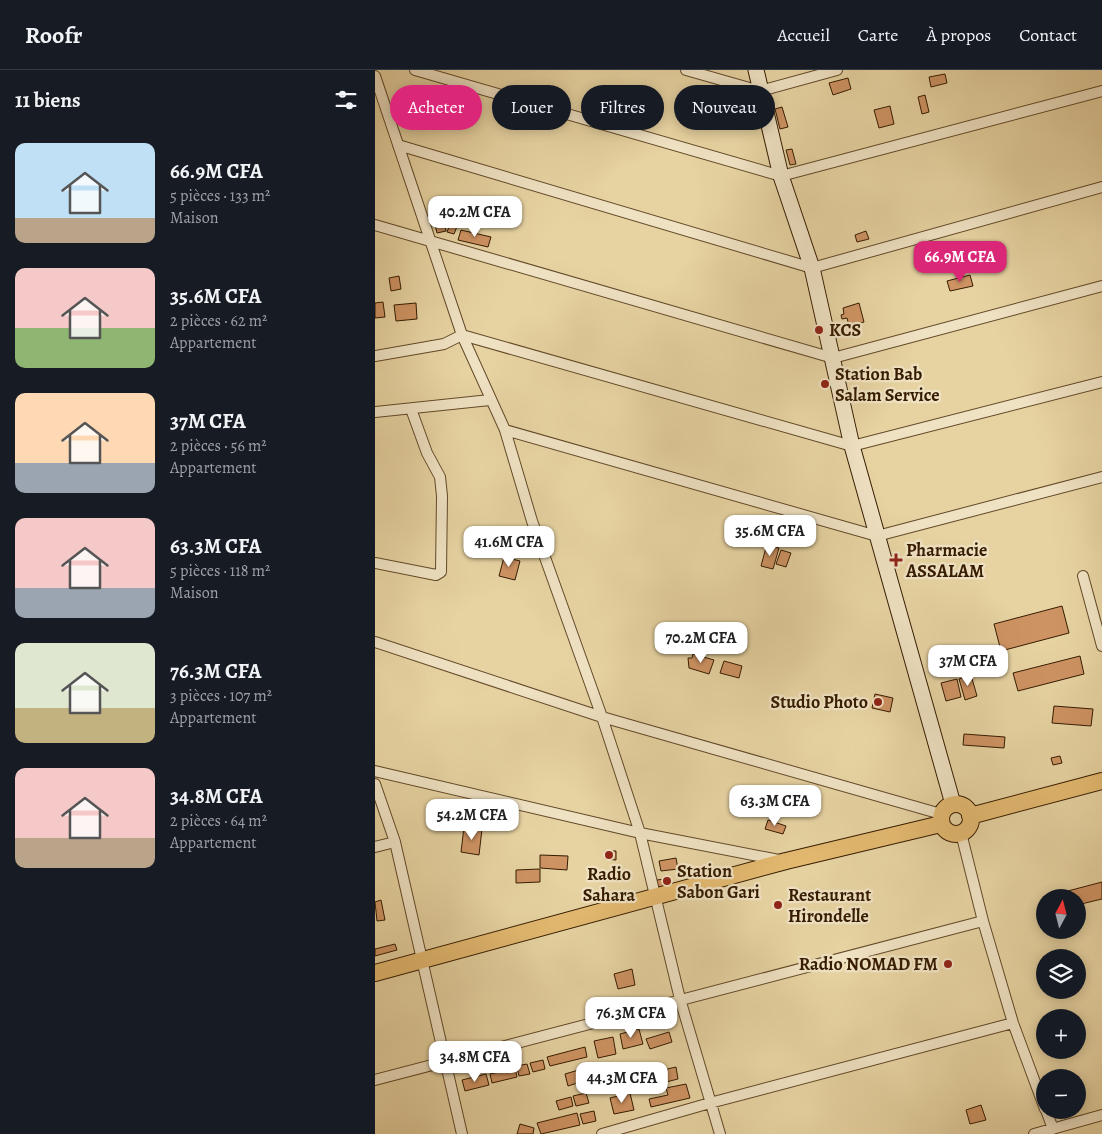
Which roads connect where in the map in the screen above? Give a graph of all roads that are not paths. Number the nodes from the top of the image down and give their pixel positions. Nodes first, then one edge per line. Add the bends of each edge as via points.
1 (415, 70) edge
2 (686, 70) edge
3 (755, 70) edge
4 (837, 70) edge
5 (375, 76) edge
6 (739, 85) edge
7 (759, 85) edge
8 (775, 87) edge
9 (1102, 91) edge
10 (770, 130) edge
11 (398, 145) junction
12 (781, 176) junction
13 (1102, 187) edge
14 (375, 225) edge
15 (430, 240) junction
16 (812, 268) junction
17 (1102, 286) edge
18 (462, 335) junction
19 (375, 356) edge
20 (833, 358) junction
21 (1102, 382) edge
22 (491, 400) junction
23 (411, 409) junction
24 (375, 412) edge
25 (505, 430) junction
26 (851, 446) junction
27 (1102, 477) edge
28 (877, 536) junction
29 (375, 563) edge
30 (1083, 576) dead end
31 (375, 642) edge
32 (1102, 646) edge
33 (602, 717) junction
34 (375, 772) edge
35 (1102, 781) edge
36 (375, 784) edge
37 (945, 814) junction
38 (970, 816) junction
39 (640, 833) junction
40 (961, 833) junction
41 (395, 842) junction
42 (375, 847) edge
43 (785, 861) junction
44 (655, 897) junction
45 (983, 921) junction
46 (424, 960) junction
47 (375, 973) edge
48 (680, 1000) junction
49 (1013, 1023) junction
50 (446, 1062) junction
51 (375, 1080) edge
52 (1036, 1085) edge
53 (710, 1102) junction
54 (1102, 1116) edge
55 (1049, 1119) edge
56 (1053, 1129) junction
57 (462, 1134) edge
58 (602, 1134) edge
59 (720, 1134) edge
60 (1034, 1134) edge

1 - 12 street
2 - 6 street
3 - 7 street
4 - 8 street
5 - 11 street
9 - 12 street
10 - 12 street
11 - 15 street
11 - 16 street
12 - 16 street
13 - 16 street
14 - 15 street
15 - 18 street
15 - 20 street
16 - 20 street
17 - 20 street
18 - 19 street via 444,344
18 - 22 street
18 - 26 street
20 - 26 street
21 - 26 street
22 - 23 street
22 - 25 street
23 - 24 street
23 - 29 street via 427,453 440,477 441,572 436,575
25 - 28 street
25 - 33 street via 532,522
26 - 28 street
27 - 28 street
28 - 37 street
30 - 32 street
31 - 33 street
33 - 37 street
33 - 39 street
34 - 39 street
35 - 38 main road
36 - 41 street
37 - 38 main road via 962,805
37 - 40 main road via 952,834
37 - 43 main road
38 - 40 main road via 968,828
39 - 43 street
39 - 44 street
40 - 45 street
41 - 42 street
41 - 46 street
43 - 44 main road
44 - 46 main road
44 - 48 street
45 - 48 street
45 - 49 street
46 - 47 main road
46 - 50 street
48 - 50 street
48 - 53 street
49 - 52 street
49 - 53 street
50 - 51 street
50 - 57 street
53 - 58 street
53 - 59 street
54 - 56 street
55 - 56 street
56 - 60 street

